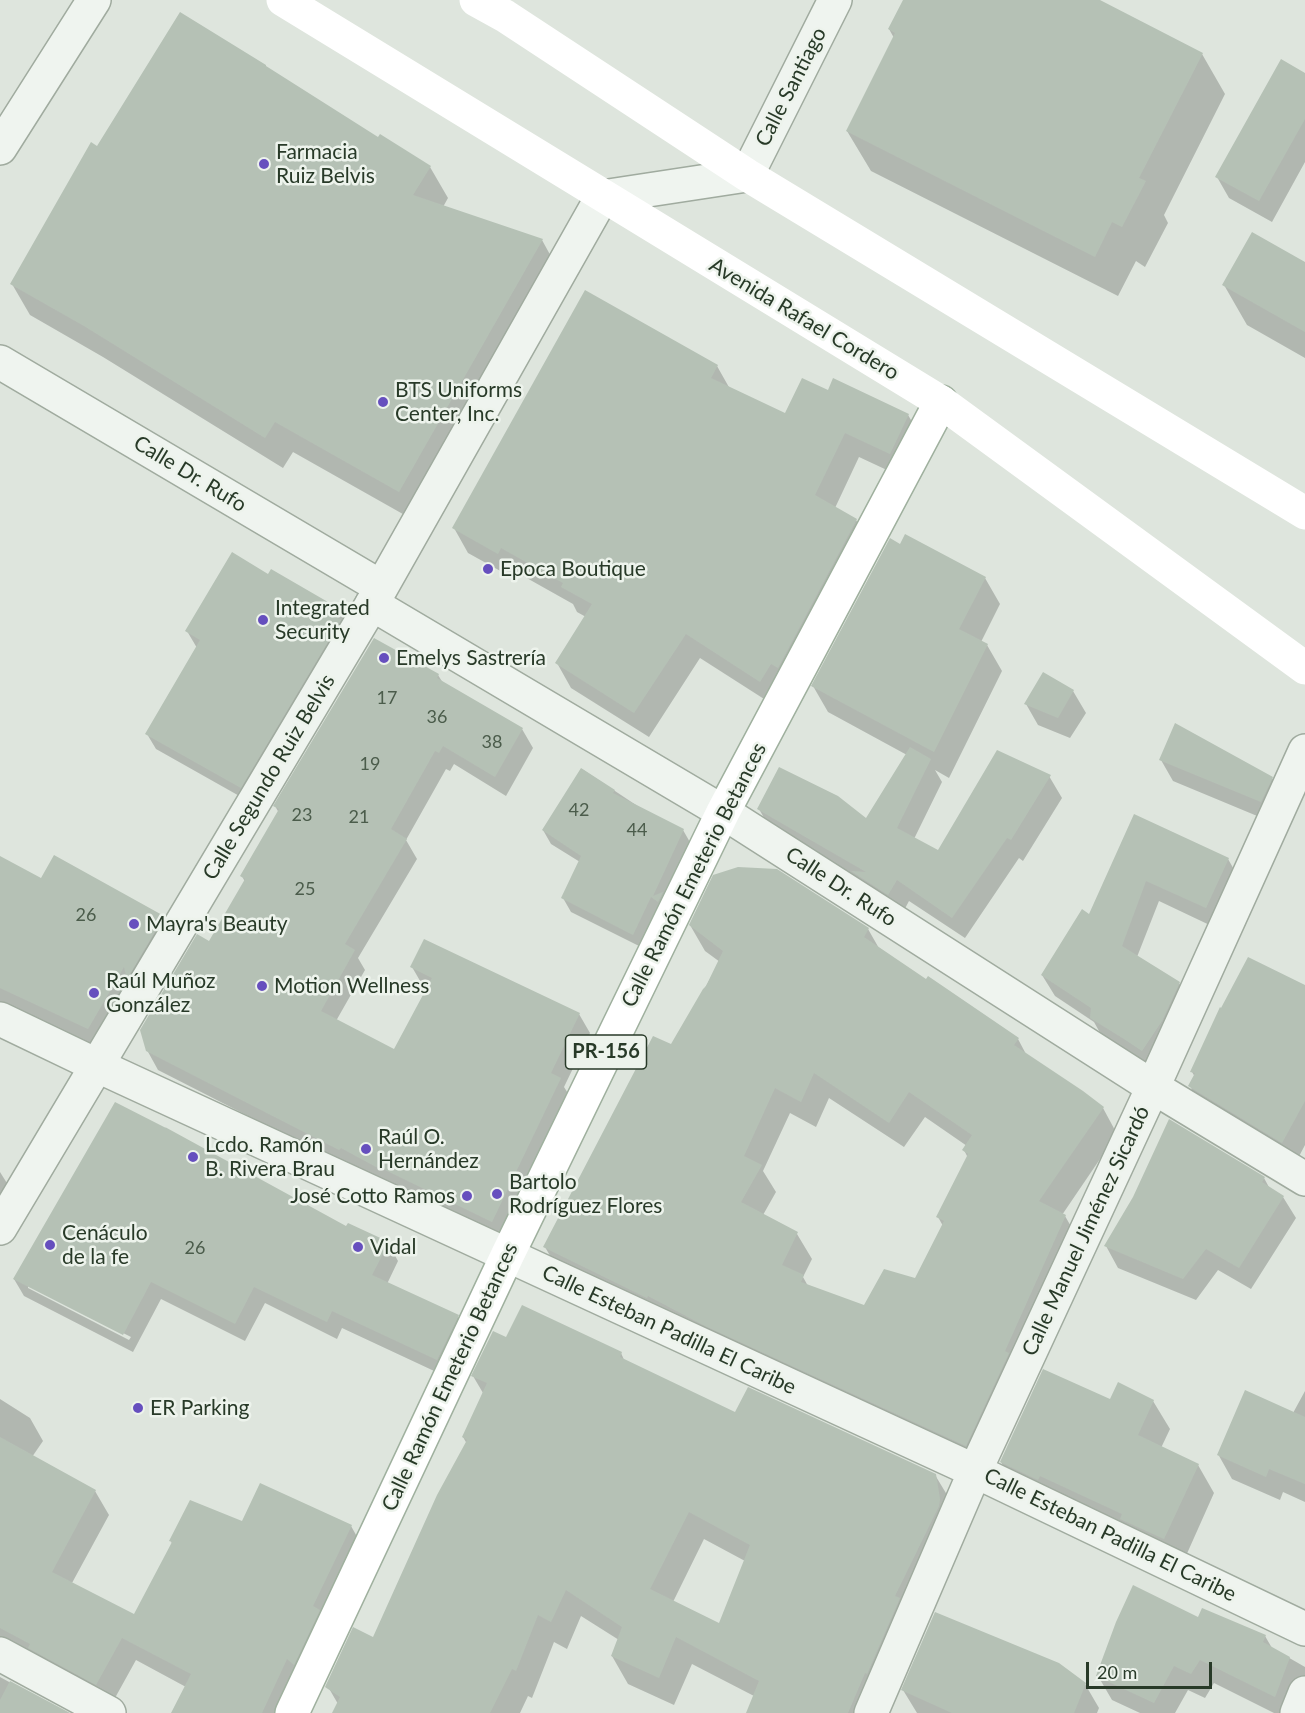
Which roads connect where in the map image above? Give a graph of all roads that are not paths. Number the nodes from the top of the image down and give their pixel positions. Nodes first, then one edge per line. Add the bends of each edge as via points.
1 (94, 0) edge
2 (283, 0) edge
3 (476, 0) edge
4 (835, 0) edge
5 (506, 8) edge
6 (0, 148) edge
7 (747, 175) junction
8 (602, 196) junction
9 (0, 362) edge
10 (941, 402) junction
11 (1305, 513) edge
12 (376, 595) junction
13 (1305, 668) edge
14 (1305, 751) edge
15 (723, 812) junction
16 (0, 1019) edge
17 (96, 1065) junction
18 (1153, 1087) junction
19 (1305, 1179) edge
20 (0, 1228) edge
21 (507, 1256) junction
22 (975, 1471) junction
23 (1305, 1629) edge
24 (0, 1654) edge
25 (1305, 1693) edge
26 (110, 1713) edge
27 (292, 1713) edge
28 (871, 1713) edge
29 (1297, 1713) edge

1 - 6 street
2 - 8 main road, Avenida Rafael Cordero
3 - 5 main road
4 - 7 street, Calle Santiago
5 - 7 main road
7 - 8 street
7 - 11 main road
8 - 10 main road, Avenida Rafael Cordero
8 - 12 street, Calle Segundo Ruiz Belvis
9 - 12 street, Calle Dr. Rufo
10 - 13 main road, Avenida Rafael Cordero
10 - 15 main road, Calle Ramón Emeterio Betances / PR-156
12 - 15 street, Calle Dr. Rufo
12 - 17 street, Calle Segundo Ruiz Belvis
14 - 18 street, Calle Manuel Jiménez Sicardó
15 - 18 street, Calle Dr. Rufo
15 - 21 main road, Calle Ramón Emeterio Betances / PR-156
16 - 17 street, Calle Esteban Padilla El Caribe
17 - 20 street, Calle Segundo Ruiz Belvis
17 - 21 street, Calle Esteban Padilla El Caribe
18 - 19 street, Calle Dr. Rufo
18 - 22 street, Calle Manuel Jiménez Sicardó
21 - 22 street, Calle Esteban Padilla El Caribe
21 - 27 main road, Calle Ramón Emeterio Betances / PR-156
22 - 23 street, Calle Esteban Padilla El Caribe
22 - 28 street, Calle Manuel Jiménez Sicardó
24 - 26 street
25 - 29 street

